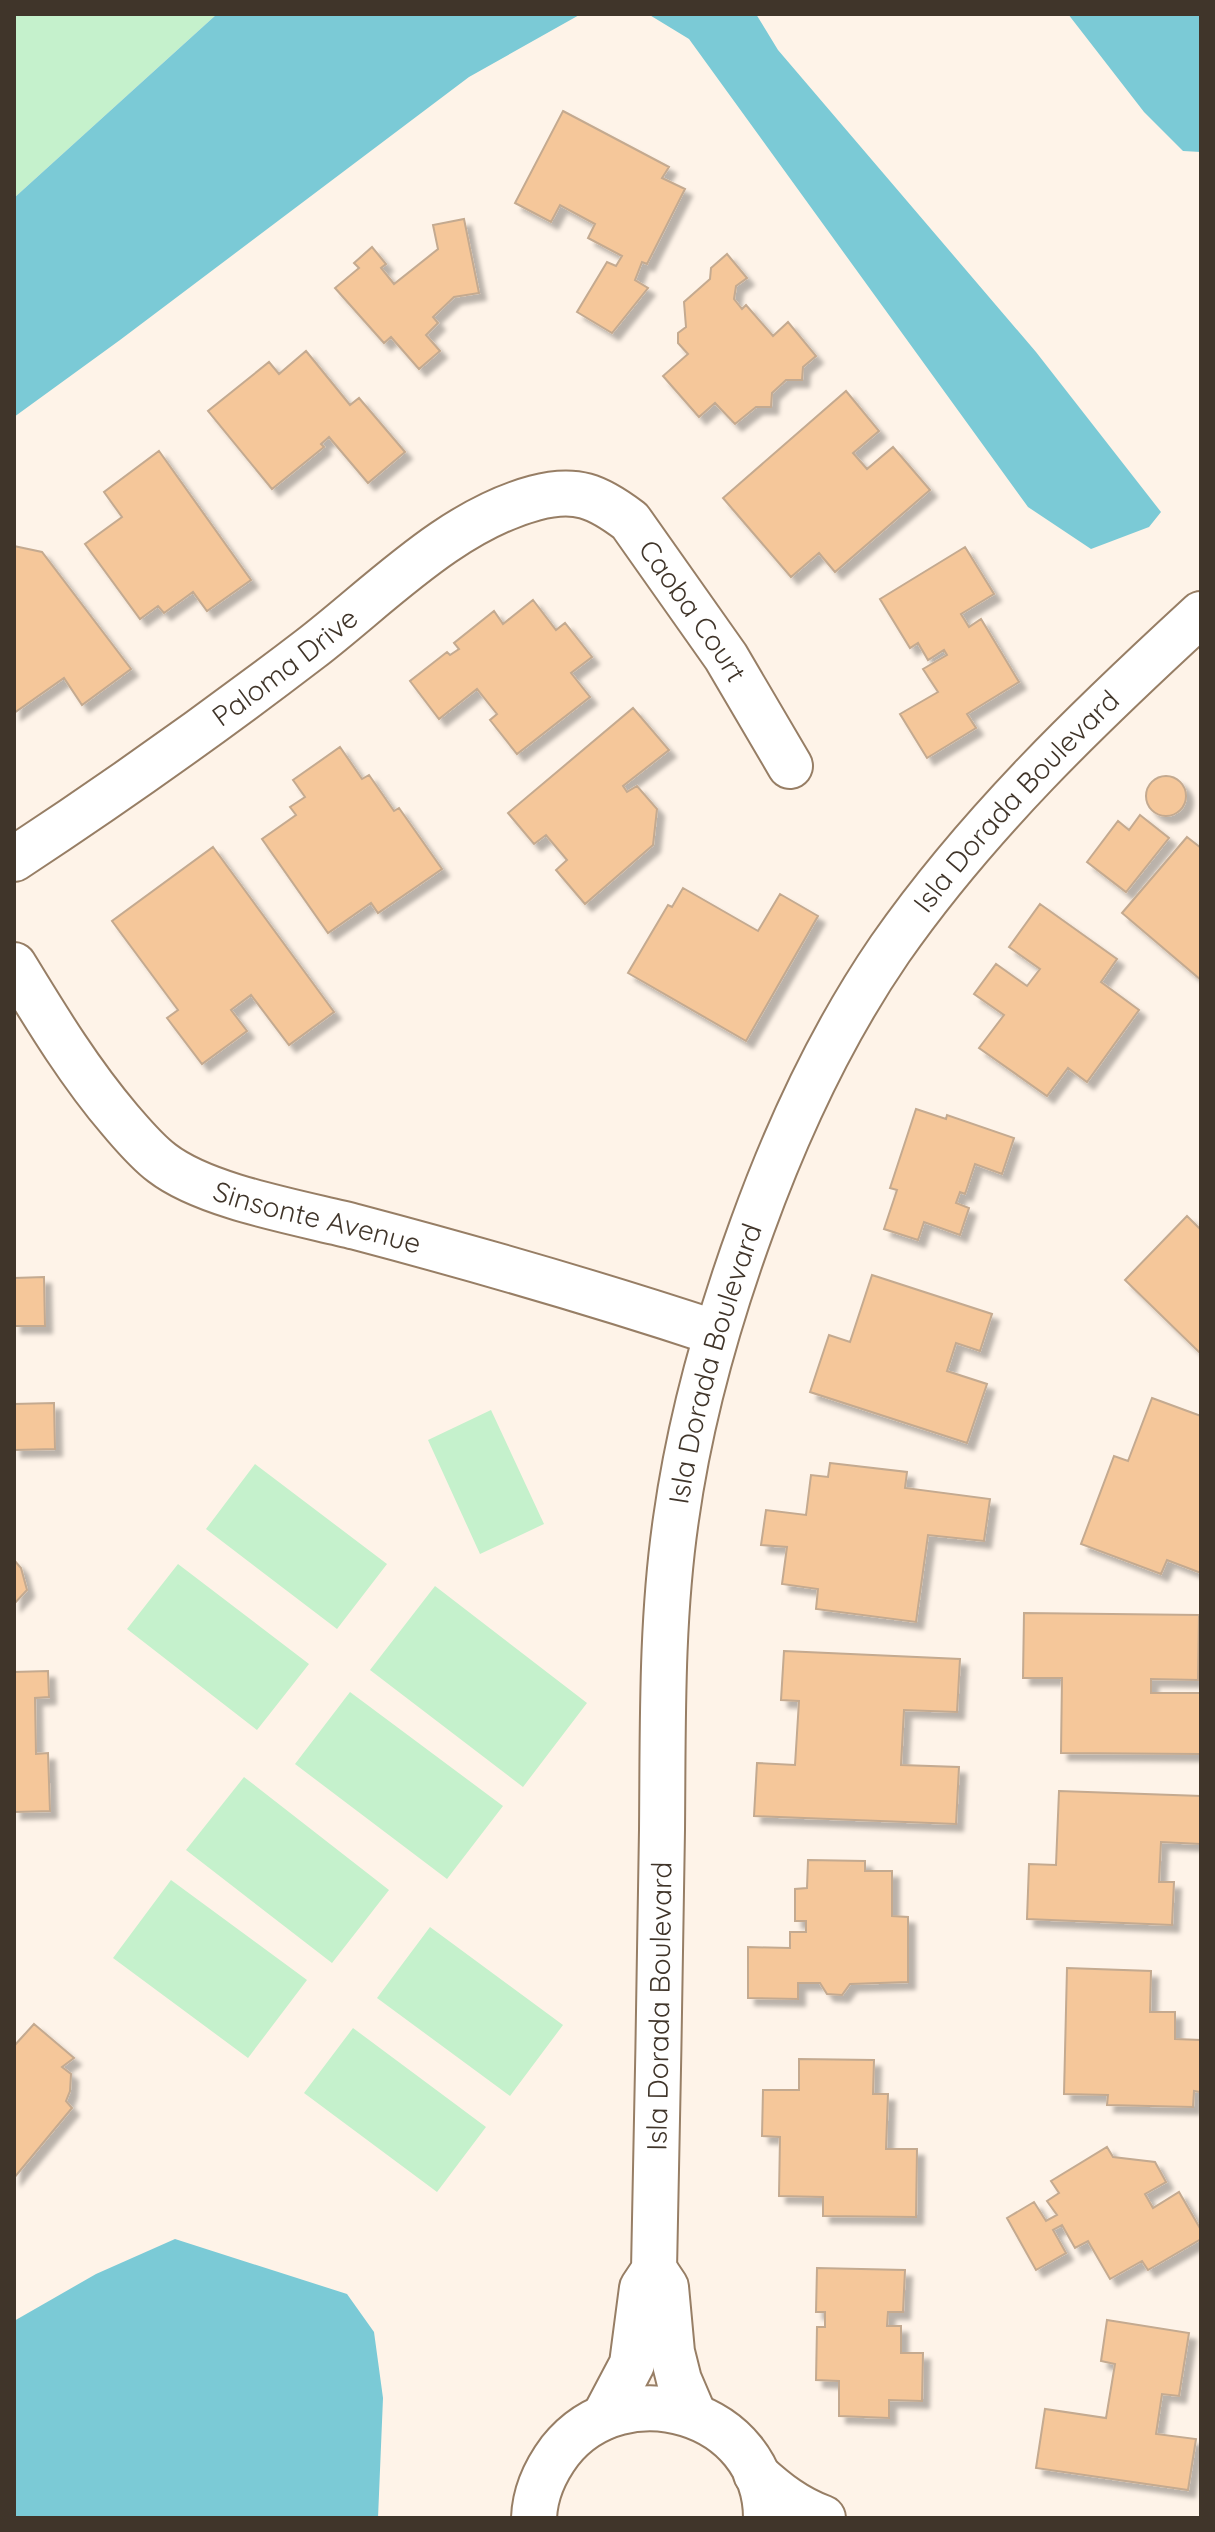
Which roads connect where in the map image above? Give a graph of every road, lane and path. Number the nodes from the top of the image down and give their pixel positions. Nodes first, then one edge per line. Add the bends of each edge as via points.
1 (562, 493) joint
2 (1201, 614) edge
3 (790, 766) dead end
4 (14, 859) edge
5 (14, 965) edge
6 (716, 1333) junction
7 (654, 2270) junction
8 (694, 2415) junction
9 (604, 2417) junction
10 (756, 2474) junction
11 (534, 2518) edge
12 (766, 2518) edge
13 (823, 2518) edge

1 - 3 street, Caoba Court via 587,495 630,521 726,657
1 - 4 street, Paloma Drive via 505,508 452,537 269,679
2 - 6 street, Isla Dorada Boulevard via 1053,753 973,842 889,952 841,1029 795,1120
5 - 6 street, Sinsonte Avenue via 113,1111 145,1148 181,1175 233,1195
6 - 7 street, Isla Dorada Boulevard via 684,1467 666,1619
7 - 8 street, Isla Dorada Boulevard via 666,2287 672,2352
7 - 9 street, Isla Dorada Boulevard via 642,2288 632,2364
8 - 9 street via 634,2408
8 - 10 street via 741,2449
9 - 11 street via 572,2437 548,2466 534,2502
10 - 12 street
10 - 13 street via 779,2495

